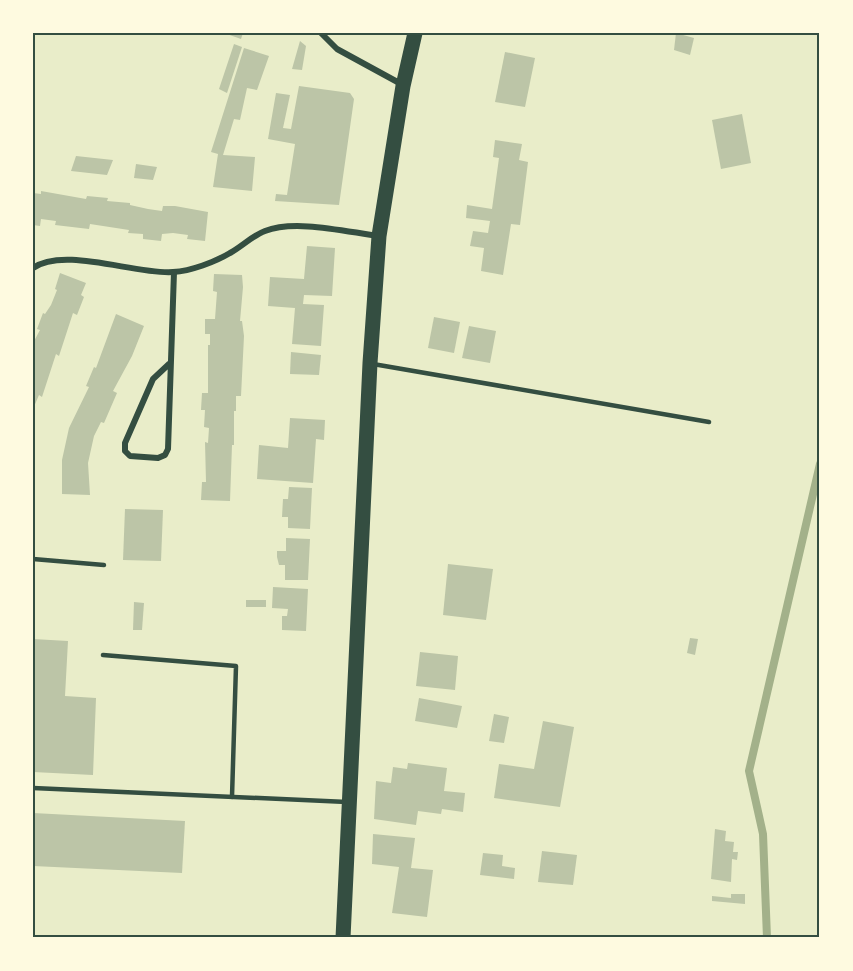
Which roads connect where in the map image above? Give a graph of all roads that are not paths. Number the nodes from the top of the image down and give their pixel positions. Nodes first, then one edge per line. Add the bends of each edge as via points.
1 (321, 33) edge
2 (415, 33) edge
3 (403, 86) junction
4 (379, 236) junction
5 (33, 268) edge
6 (174, 272) junction
7 (370, 363) junction
8 (169, 364) junction
9 (709, 422) dead end
10 (33, 559) edge
11 (104, 565) dead end
12 (103, 656) dead end
13 (33, 788) edge
14 (232, 797) junction
15 (350, 802) junction
16 (343, 938) edge

1 - 3 street via 337,49
2 - 3 main road
3 - 4 main road
4 - 6 street via 286,227 265,231 211,262
4 - 7 main road
5 - 6 street via 40,263 65,260
6 - 8 street
7 - 9 lane
7 - 15 main road
8 - 8 street via 168,449 158,458 130,456 125,443 153,379
10 - 11 lane
12 - 14 lane via 236,666
13 - 14 lane
14 - 15 lane
15 - 16 main road

